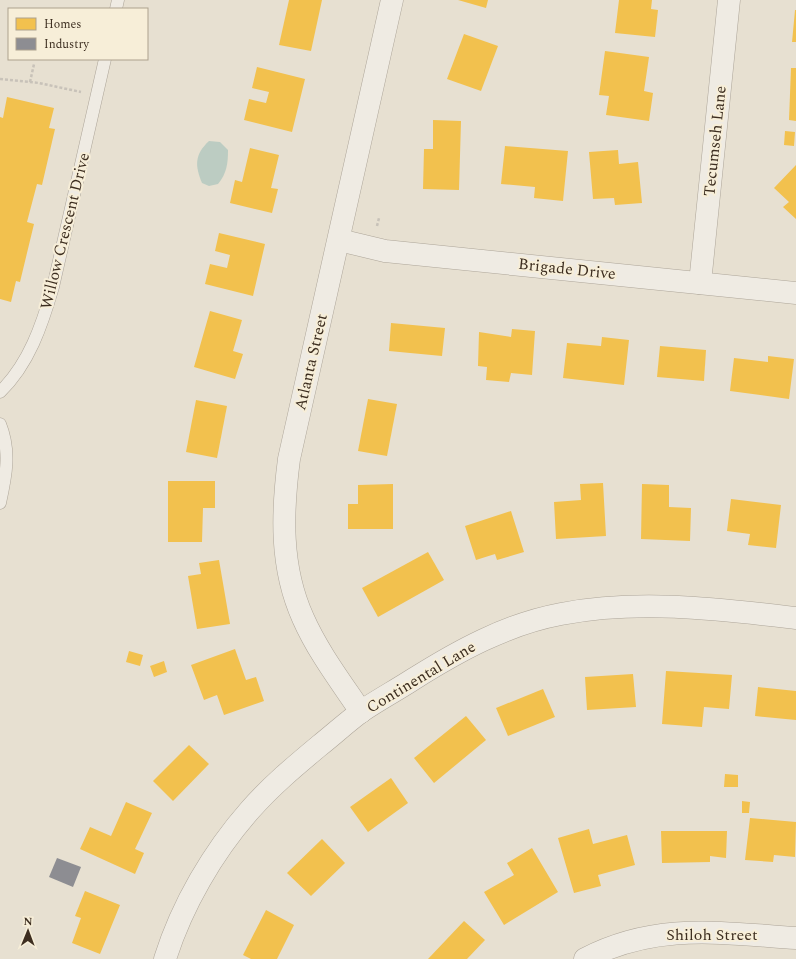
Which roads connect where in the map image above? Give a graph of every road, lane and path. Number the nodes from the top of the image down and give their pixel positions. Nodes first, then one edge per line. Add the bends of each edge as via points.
1 (392, 0) edge
2 (729, 0) edge
3 (105, 60) edge
4 (34, 64) dead end
5 (0, 79) edge
6 (30, 82) junction
7 (97, 95) junction
8 (339, 240) junction
9 (700, 283) junction
10 (796, 293) edge
11 (0, 392) edge
12 (0, 424) edge
13 (0, 503) edge
14 (796, 618) edge
15 (361, 712) junction
16 (796, 938) edge
17 (165, 959) edge
18 (585, 959) edge

1 - 8 street, Atlanta Street
2 - 9 street, Tecumseh Lane
3 - 7 lane, Willow Crescent Drive
4 - 6 path
5 - 6 path
6 - 7 path
7 - 11 lane, Willow Crescent Drive via 45,313 24,361
8 - 9 street, Brigade Drive via 385,251
8 - 15 street, Atlanta Street via 289,459 284,495 283,532 290,580 303,618 319,648
9 - 10 street, Brigade Drive
12 - 13 lane via 7,459
14 - 15 street, Continental Lane via 670,606 621,606 561,614 499,632 454,654
15 - 17 street, Continental Lane via 281,778 250,810 216,855 199,883
16 - 18 street, Shiloh Street via 732,932 682,932 630,941

